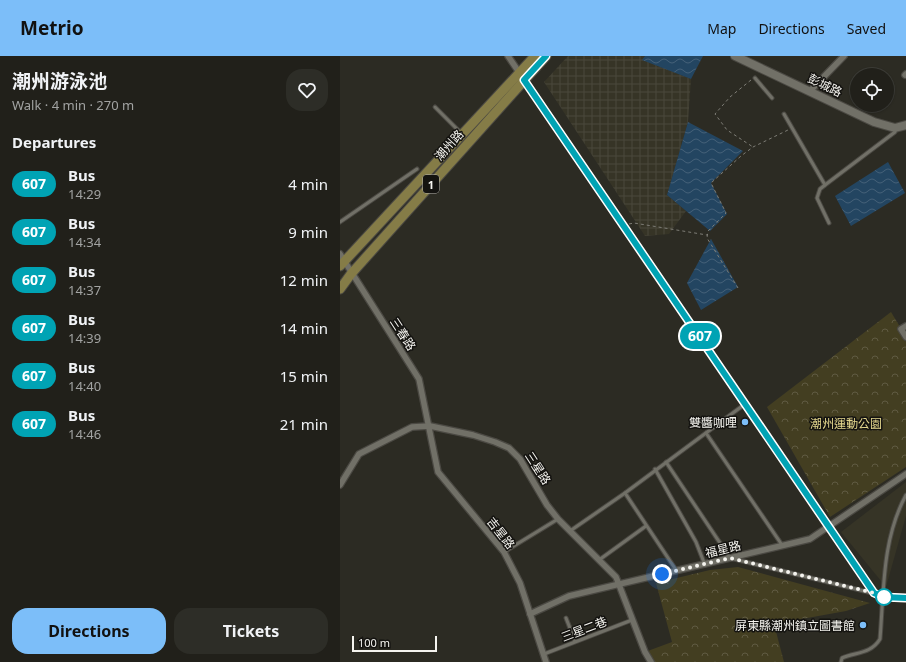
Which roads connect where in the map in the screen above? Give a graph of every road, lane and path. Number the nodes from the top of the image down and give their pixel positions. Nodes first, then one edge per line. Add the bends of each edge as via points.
1 (508, 56) edge
2 (534, 56) edge
3 (546, 56) edge
4 (735, 56) edge
5 (844, 56) edge
6 (522, 76) junction
7 (755, 78) joint
8 (810, 91) junction
9 (772, 98) dead end
10 (435, 107) dead end
11 (784, 114) dead end
12 (906, 125) edge
13 (792, 128) junction
14 (895, 128) junction
15 (462, 134) junction
16 (753, 148) junction
17 (417, 169) dead end
18 (825, 185) junction
19 (340, 222) edge
20 (829, 223) dead end
21 (624, 226) junction
22 (708, 235) junction
23 (341, 260) edge
24 (351, 274) junction
25 (738, 288) dead end
26 (340, 290) edge
27 (904, 328) edge
28 (906, 337) edge
29 (746, 403) junction
30 (430, 426) junction
31 (706, 433) junction
32 (666, 462) junction
33 (655, 469) junction
34 (906, 474) edge
35 (340, 485) edge
36 (625, 493) junction
37 (906, 495) edge
38 (558, 518) junction
39 (646, 526) junction
40 (829, 526) junction
41 (570, 531) junction
42 (782, 545) junction
43 (504, 552) junction
44 (730, 558) junction
45 (599, 560) junction
46 (705, 564) junction
47 (676, 570) junction
48 (619, 583) junction
49 (874, 593) junction
50 (883, 597) junction
51 (906, 598) edge
52 (530, 614) junction
53 (566, 618) dead end
54 (632, 620) junction
55 (575, 641) junction
56 (543, 655) junction
57 (546, 662) edge
58 (651, 662) edge
59 (841, 662) edge

1 - 6 street
2 - 6 main road, 潮州路 / 1
3 - 6 main road, 潮州路 / 1
4 - 8 street, 彭城路
5 - 8 street
6 - 15 main road, 潮州路 / 1
6 - 21 street
6 - 24 main road, 潮州路 / 1
7 - 9 lane
7 - 16 path via 740,88 715,114 727,130
8 - 14 street, 彭城路 via 874,122
10 - 15 lane
11 - 13 lane
12 - 14 street
13 - 16 path
13 - 18 lane
14 - 18 lane via 895,132
15 - 23 main road, 潮州路 / 1
16 - 22 path via 711,183 726,213 708,231
17 - 19 lane
18 - 20 lane via 820,189 817,198
21 - 22 path via 634,223
21 - 29 street
22 - 25 path via 707,238
23 - 24 street, 三春路
24 - 26 main road, 潮州路 / 1
24 - 30 street, 三春路 via 419,379
27 - 28 street
29 - 31 lane
29 - 40 street
30 - 35 street, 三星路 via 412,427 363,451 355,458
30 - 38 street, 三星路 via 474,435 509,448 520,459 547,505
30 - 43 street, 吉星路 via 438,472
31 - 32 lane
31 - 42 lane
32 - 33 lane
32 - 44 lane
33 - 36 lane
33 - 46 lane via 696,542
34 - 40 street, 福星路
36 - 39 lane
36 - 41 lane
37 - 50 lane via 888,548
38 - 41 street, 三星路
38 - 43 lane
39 - 45 lane
39 - 47 lane
40 - 42 street, 福星路 via 810,539
40 - 49 street
41 - 45 street, 三星路
42 - 44 street, 福星路
43 - 52 street, 吉星路 via 520,583
44 - 46 street, 福星路
44 - 49 lane
45 - 48 street, 三星路
46 - 47 street, 福星路
47 - 48 street, 福星路
48 - 52 street, 福星路 via 569,596
48 - 54 street, 三星路
49 - 50 street
50 - 51 street
50 - 59 lane via 880,639 863,654 842,658
52 - 56 street, 吉星路
53 - 55 lane
54 - 55 lane, 三星二巷
54 - 58 street, 三星路
55 - 56 lane, 三星二巷
56 - 57 street, 吉星路

